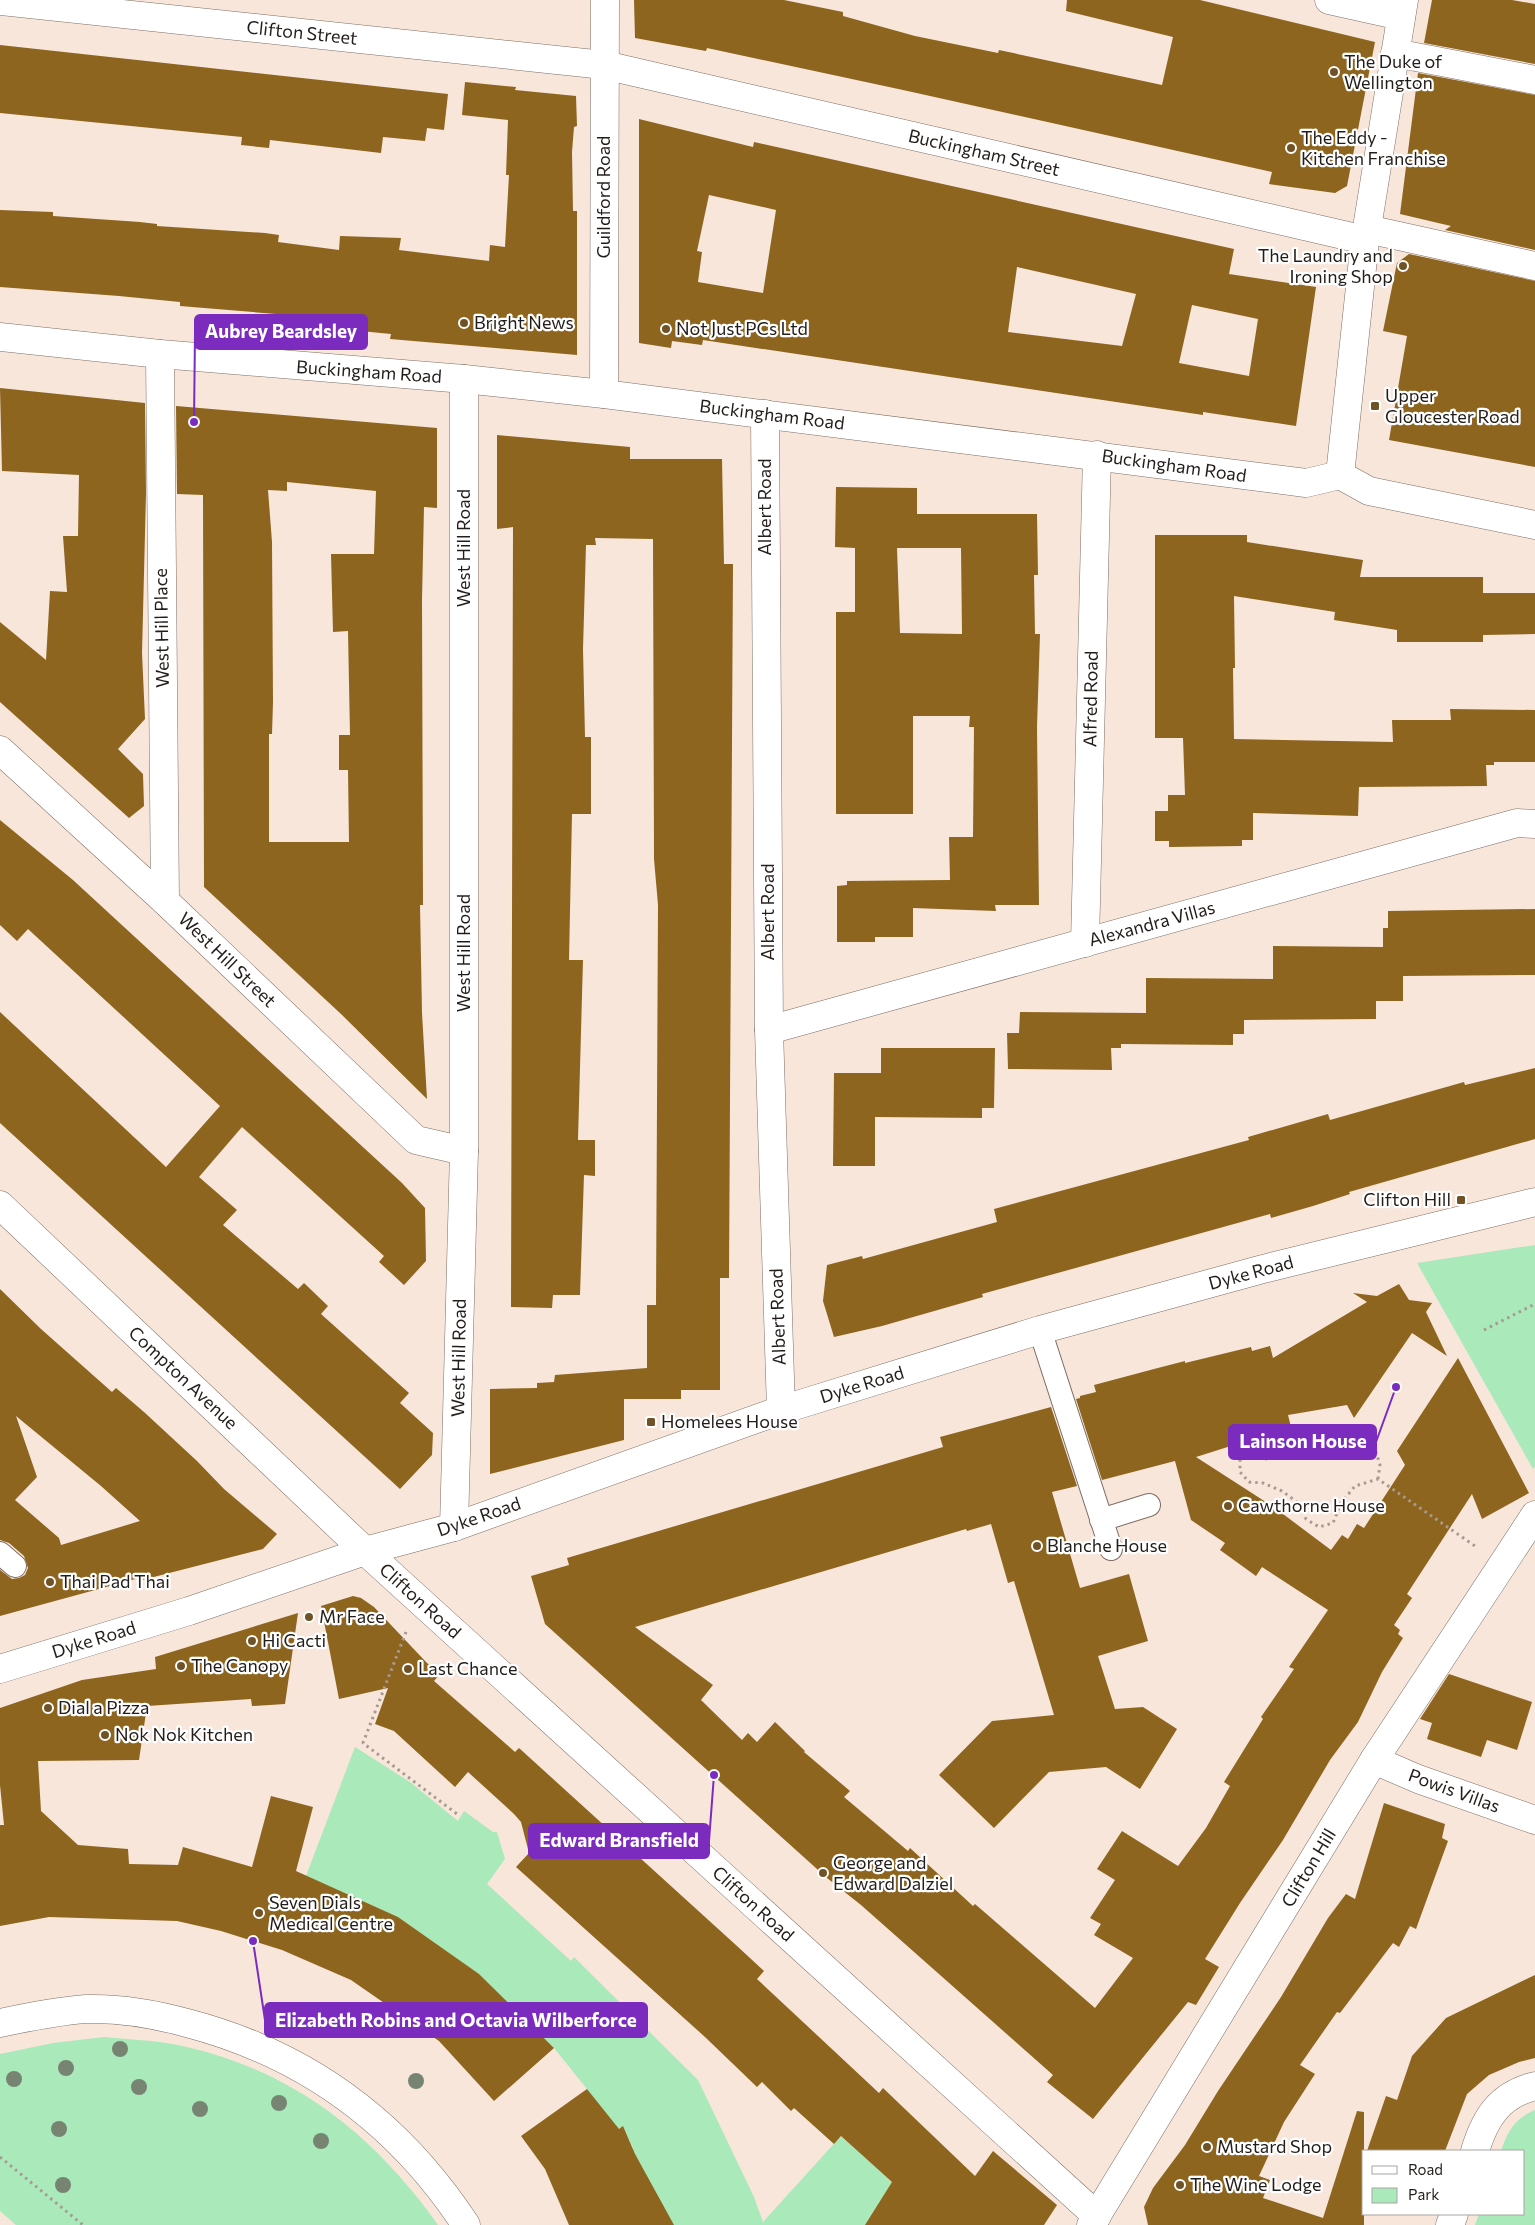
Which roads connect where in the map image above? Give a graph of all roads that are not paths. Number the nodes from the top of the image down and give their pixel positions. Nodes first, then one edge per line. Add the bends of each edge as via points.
1 (605, 0) edge
2 (1329, 0) edge
3 (0, 1) edge
4 (1403, 8) edge
5 (1395, 53) junction
6 (604, 65) junction
7 (1535, 80) edge
8 (1366, 234) junction
9 (1535, 266) edge
10 (0, 337) edge
11 (160, 354) junction
12 (464, 379) junction
13 (604, 394) junction
14 (765, 414) junction
15 (1097, 456) junction
16 (1340, 476) junction
17 (1535, 525) edge
18 (0, 750) edge
19 (1535, 824) edge
20 (165, 901) junction
21 (1085, 942) junction
22 (769, 1030) junction
23 (464, 1151) junction
24 (1535, 1202) edge
25 (0, 1205) edge
26 (1040, 1330) junction
27 (781, 1410) junction
28 (1149, 1505) dead end
29 (1535, 1515) edge
30 (1101, 1520) junction
31 (454, 1527) junction
32 (1111, 1549) dead end
33 (365, 1551) junction
34 (0, 1669) edge
35 (1374, 1760) junction
36 (1535, 1820) edge
37 (0, 2023) edge
38 (1535, 2086) edge
39 (1474, 2150) edge
40 (1094, 2220) edge
41 (466, 2225) edge

1 - 6 street, Guildford Road
2 - 4 street
3 - 6 street, Clifton Street
4 - 5 street
5 - 7 street
5 - 8 street
6 - 8 street, Buckingham Street
6 - 13 street, Guildford Road
8 - 9 street, Buckingham Street
8 - 16 street
10 - 11 street, Buckingham Road
11 - 12 street, Buckingham Road
11 - 20 street, West Hill Place
12 - 13 street, Buckingham Road
12 - 23 street, West Hill Road
13 - 14 street, Buckingham Road
14 - 15 street, Buckingham Road
14 - 22 street, Albert Road
15 - 16 street, Buckingham Road via 1306,483
15 - 21 street, Alfred Road
16 - 17 street via 1369,491
18 - 20 street, West Hill Street
19 - 21 street, Alexandra Villas via 1517,823
20 - 23 street, West Hill Street via 416,1140
21 - 22 street, Alexandra Villas
22 - 27 street, Albert Road
23 - 31 street, West Hill Road
24 - 26 street, Dyke Road via 1263,1269
25 - 33 street, Compton Avenue
26 - 27 street, Dyke Road
26 - 30 lane
27 - 31 street, Dyke Road
28 - 30 lane
29 - 35 street, Clifton Hill
30 - 32 lane
31 - 33 street, Dyke Road
33 - 34 street, Dyke Road via 189,1611
33 - 40 street, Clifton Road
35 - 36 street, Powis Villas
35 - 40 street, Clifton Hill
37 - 41 street via 87,2009 135,2012 208,2028 275,2054 325,2082 391,2133 433,2179
38 - 39 street via 1512,2094 1500,2103 1483,2127

